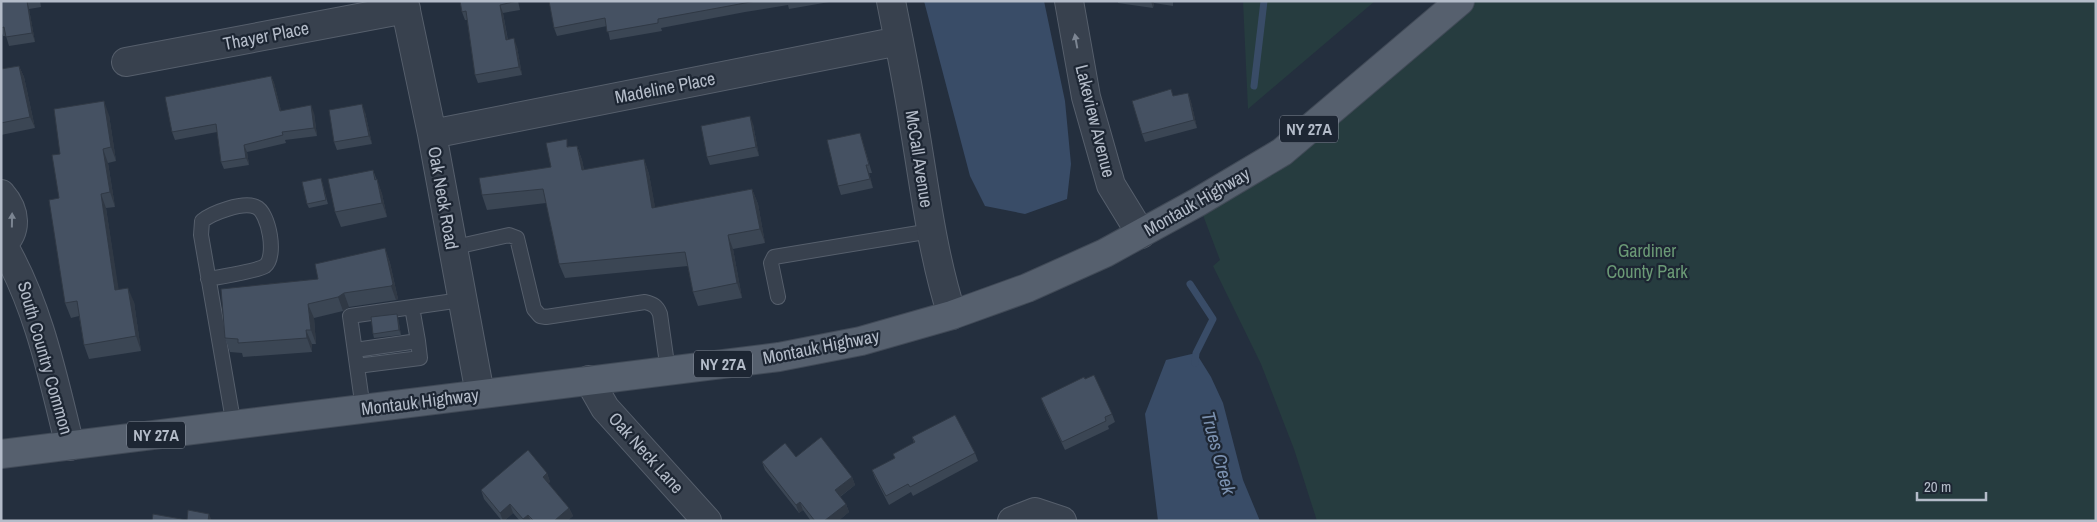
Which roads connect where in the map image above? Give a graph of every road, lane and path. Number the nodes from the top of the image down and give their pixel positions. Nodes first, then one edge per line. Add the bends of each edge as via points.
1 (891, 1) edge
2 (1069, 1) edge
3 (1460, 1) edge
4 (405, 5) edge
5 (899, 42) junction
6 (126, 62) dead end
7 (432, 134) junction
8 (1, 194) edge
9 (931, 231) junction
10 (1141, 234) junction
11 (2, 246) edge
12 (451, 248) junction
13 (208, 279) junction
14 (778, 297) dead end
15 (462, 300) junction
16 (412, 307) junction
17 (952, 315) junction
18 (418, 341) junction
19 (355, 350) junction
20 (357, 366) junction
21 (668, 371) junction
22 (589, 380) junction
23 (480, 394) junction
24 (363, 409) junction
25 (234, 426) junction
26 (70, 446) junction
27 (1, 454) edge
28 (707, 521) edge
29 (1012, 521) edge
30 (1062, 521) edge

1 - 5 street, McCall Avenue
10 -> 2 street, Lakeview Avenue via 1111,186 1086,97
3 - 10 main road, Montauk Highway / NY 27A via 1282,152
4 - 6 street, Thayer Place
4 - 7 street, Oak Neck Road
5 - 7 street, Madeline Place
5 - 9 street, McCall Avenue
7 - 12 street, Oak Neck Road
11 -> 8 street, South Country Common via 14,225 9,203
9 - 14 lane via 774,257 771,263
9 - 17 street, McCall Avenue via 940,278
10 - 17 main road, Montauk Highway / NY 27A via 1064,273
11 - 26 street, South Country Common via 20,274 40,329
12 - 15 street, Oak Neck Road
12 - 21 lane via 509,235 516,238 534,309 540,316 651,303 660,314
13 - 13 lane via 200,235 202,221 212,213 256,207 264,214 272,249 271,259 264,267
13 - 25 lane
15 - 16 lane
15 - 23 street, Oak Neck Road
16 - 18 lane
16 - 19 lane via 350,316
17 - 21 main road, Montauk Highway / NY 27A via 825,349
18 - 19 lane
18 - 20 lane via 420,358
19 - 20 lane
20 - 24 lane
21 - 22 main road, Montauk Highway / NY 27A
22 - 23 main road, Montauk Highway / NY 27A
22 - 28 street, Oak Neck Lane via 605,408
23 - 24 main road, Montauk Highway / NY 27A
24 - 25 main road, Montauk Highway / NY 27A
25 - 26 main road, Montauk Highway / NY 27A
26 - 27 main road, Montauk Highway / NY 27A
29 - 30 street via 1035,512

